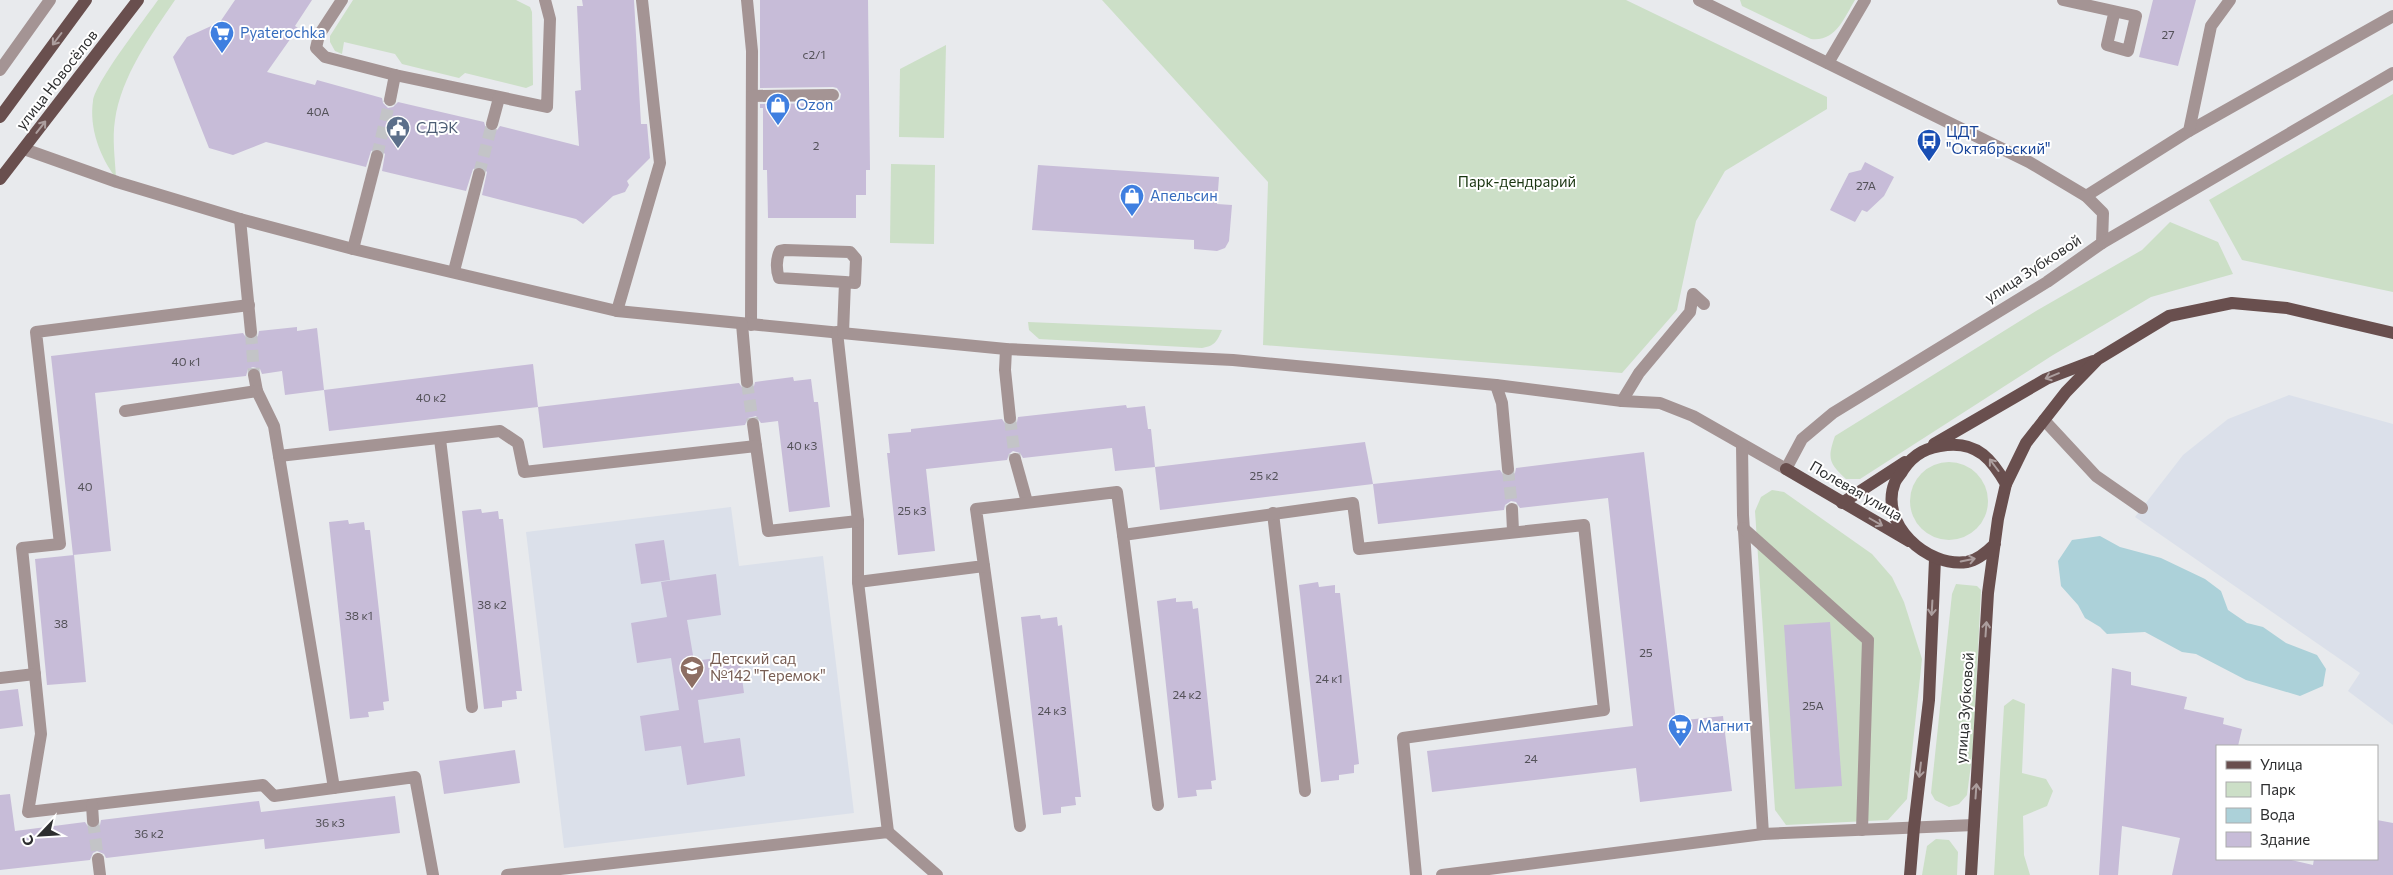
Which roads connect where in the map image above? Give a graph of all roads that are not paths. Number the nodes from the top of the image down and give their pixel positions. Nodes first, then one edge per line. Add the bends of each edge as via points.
1 (50, 0) edge
2 (86, 0) edge
3 (138, 0) edge
4 (342, 0) edge
5 (545, 0) edge
6 (642, 0) edge
7 (747, 0) edge
8 (1699, 0) edge
9 (1865, 0) edge
10 (2063, 0) edge
11 (2230, 0) edge
12 (2114, 14) dead end
13 (2393, 16) edge
14 (1828, 64) junction
15 (0, 70) edge
16 (2393, 73) edge
17 (395, 75) junction
18 (833, 95) dead end
19 (752, 96) junction
20 (499, 98) junction
21 (390, 100) tunnel mouth
22 (0, 117) edge
23 (492, 124) tunnel mouth
24 (2189, 131) junction
25 (24, 149) junction
26 (377, 156) tunnel mouth
27 (479, 174) tunnel mouth
28 (0, 180) edge
29 (2086, 196) junction
30 (240, 220) junction
31 (2102, 242) junction
32 (353, 249) junction
33 (454, 271) junction
34 (845, 282) junction
35 (1704, 304) dead end
36 (249, 305) junction
37 (617, 311) junction
38 (746, 325) junction
39 (251, 332) tunnel mouth
40 (840, 333) junction
41 (2393, 333) edge
42 (1006, 349) junction
43 (2098, 359) junction
44 (254, 374) tunnel mouth
45 (747, 382) tunnel mouth
46 (1496, 385) junction
47 (257, 391) junction
48 (1622, 401) junction
49 (125, 411) dead end
50 (1010, 418) tunnel mouth
51 (2044, 420) junction
52 (752, 424) tunnel mouth
53 (440, 440) junction
54 (1742, 445) junction
55 (756, 446) junction
56 (1931, 446) junction
57 (279, 456) junction
58 (1015, 459) tunnel mouth
59 (1910, 459) junction
60 (1508, 469) tunnel mouth
61 (1786, 469) junction
62 (2006, 484) junction
63 (1027, 502) junction
64 (1842, 503) junction
65 (2142, 508) dead end
66 (1512, 509) tunnel mouth
67 (1273, 513) junction
68 (858, 521) junction
69 (1743, 528) junction
70 (1513, 531) junction
71 (1123, 535) junction
72 (1910, 542) junction
73 (1995, 544) junction
74 (1935, 559) junction
75 (984, 566) junction
76 (858, 582) junction
77 (35, 674) junction
78 (0, 678) edge
79 (472, 707) dead end
80 (334, 788) junction
81 (1305, 791) dead end
82 (92, 805) junction
83 (1158, 805) dead end
84 (93, 821) tunnel mouth
85 (1974, 825) junction
86 (1020, 826) dead end
87 (1914, 827) junction
88 (1862, 830) junction
89 (888, 832) junction
90 (1763, 834) junction
91 (98, 859) tunnel mouth
92 (100, 875) edge
93 (433, 875) edge
94 (508, 875) edge
95 (937, 875) edge
96 (1416, 875) edge
97 (1442, 875) edge
98 (1910, 875) edge
99 (1971, 875) edge

1 - 15 street
2 -> 22 main road, улица Новосёлов
25 -> 3 main road, улица Новосёлов
4 - 17 street via 319,35 316,48 325,57
5 - 20 street via 550,20 547,107
6 - 37 street via 660,163
7 - 19 street
8 - 14 street, улица Зубковой
9 - 14 street
10 - 12 street via 2136,16 2128,51 2107,45
11 - 24 street via 2211,26
13 - 24 street
14 - 29 street, улица Зубковой via 2029,162
16 - 31 street
17 - 20 street
17 - 21 street
18 - 19 street
19 - 38 street
20 - 23 street
24 - 29 street
25 - 28 main road, улица Новосёлов
25 - 30 street
26 - 32 street
27 - 33 street
29 - 31 street, улица Зубковой via 2103,213
30 - 32 street
30 - 36 street
31 - 61 street, улица Зубковой via 2047,282 1833,413 1802,439
32 - 33 street
33 - 37 street
34 - 34 street via 780,278 778,255 785,250 850,252 856,259 855,283
34 - 40 street
35 - 48 street via 1693,294 1690,312 1639,373
36 - 39 street
36 - 77 street via 36,332 60,544 22,548
37 - 38 street
38 - 40 street
38 - 45 street
40 - 42 street
40 - 68 street
41 - 43 main road, улица Зубковой via 2287,308 2232,303 2169,316
42 - 46 street via 1233,360
42 - 50 street
43 - 51 main road, улица Зубковой
43 -> 56 main road via 2046,379
44 - 47 street
46 - 48 street
46 - 60 street via 1502,403
47 - 49 street
47 - 57 street via 274,426
48 - 54 street via 1660,403 1693,416
51 - 62 main road, улица Зубковой via 2026,443
51 - 65 street via 2096,476
52 - 55 street
53 - 55 street via 500,432 518,443 524,472
53 - 57 street
53 - 79 street
54 - 61 street
54 - 69 street
55 - 68 street via 768,531
56 - 59 main road
62 -> 56 main road via 1985,454 1957,444
57 - 80 street
58 - 63 street
59 - 64 main road
59 - 72 main road via 1895,482 1892,495 1894,514
61 - 64 main road, Полевая улица
62 - 73 main road, улица Зубковой
63 - 71 street via 1117,492
63 - 75 street via 976,509
64 -> 72 main road, Полевая улица
66 - 70 street
67 - 70 street via 1353,503 1359,549
67 - 71 street
67 - 81 street
68 - 76 street
69 - 88 street via 1868,640
69 - 90 street
70 - 96 street via 1584,525 1604,710 1403,738
71 - 83 street
72 - 74 main road
74 -> 73 main road via 1967,562 1983,556
85 -> 73 main road, улица Зубковой via 1988,593
74 -> 87 main road via 1929,700
75 - 76 street
75 - 86 street
76 - 89 street
77 - 78 street
77 - 82 street via 41,734 28,812
80 - 82 street via 274,796 262,785
80 - 93 street via 415,777
82 - 84 street
85 - 87 street
85 - 99 main road, улица Зубковой
87 - 88 street
87 - 98 main road
88 - 90 street
89 - 94 street
89 - 95 street
90 - 97 street
91 - 92 street

